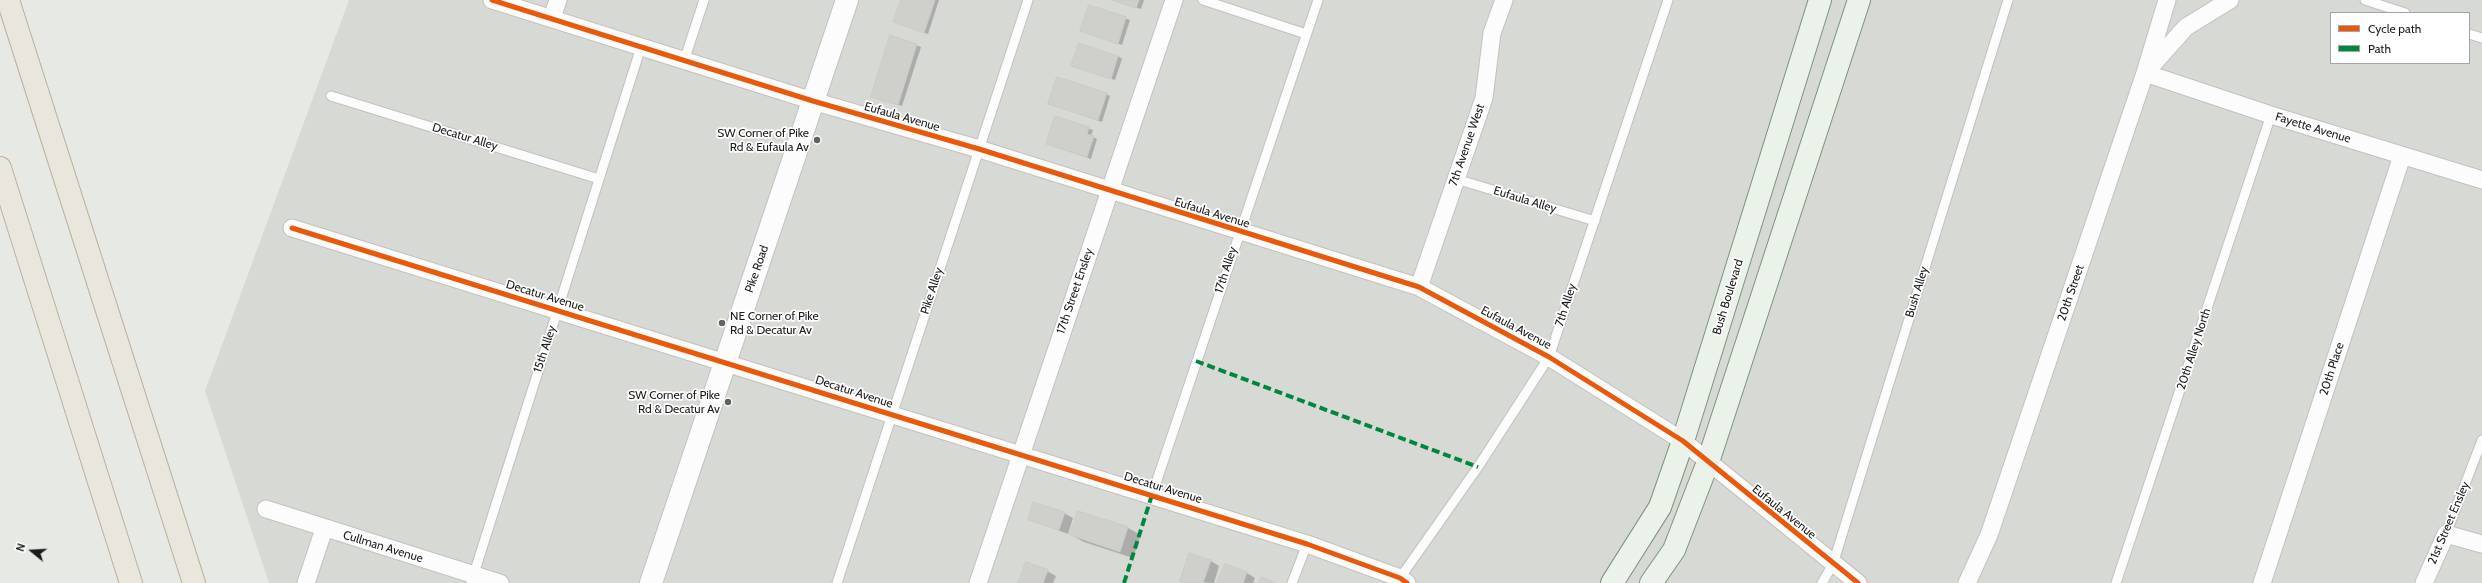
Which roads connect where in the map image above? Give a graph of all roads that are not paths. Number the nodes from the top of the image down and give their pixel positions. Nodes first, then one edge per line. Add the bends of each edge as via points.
1 (8, 0) edge
2 (492, 0) edge
3 (558, 0) edge
4 (704, 0) edge
5 (847, 0) edge
6 (1028, 0) edge
7 (1174, 0) edge
8 (1203, 0) edge
9 (1318, 0) edge
10 (1504, 0) edge
11 (1668, 0) edge
12 (1820, 0) edge
13 (1859, 0) edge
14 (2008, 0) edge
15 (2167, 0) edge
16 (2230, 0) edge
17 (2365, 0) edge
18 (2402, 12) edge
19 (552, 18) junction
20 (1306, 34) junction
21 (2470, 34) edge
22 (2482, 38) edge
23 (641, 47) junction
24 (684, 61) junction
25 (2145, 73) junction
26 (331, 96) dead end
27 (813, 101) junction
28 (2271, 115) junction
29 (979, 149) junction
30 (2402, 156) junction
31 (0, 168) edge
32 (599, 179) junction
33 (1456, 179) junction
34 (2482, 180) edge
35 (1109, 191) junction
36 (1594, 221) junction
37 (292, 228) dead end
38 (1239, 231) junction
39 (1419, 287) junction
40 (558, 311) junction
41 (1549, 357) junction
42 (725, 362) junction
43 (892, 415) junction
44 (2482, 440) edge
45 (1683, 441) junction
46 (1020, 455) junction
47 (1708, 462) junction
48 (1152, 495) junction
49 (266, 510) dead end
50 (324, 529) junction
51 (2446, 534) junction
52 (1307, 544) junction
53 (2482, 544) edge
54 (1833, 564) junction
55 (472, 579) edge
56 (1404, 580) edge
57 (131, 583) edge
58 (194, 583) edge
59 (306, 583) edge
60 (500, 583) edge
61 (651, 583) edge
62 (837, 583) edge
63 (978, 583) edge
64 (1292, 583) edge
65 (1612, 583) edge
66 (1651, 583) edge
67 (1822, 583) edge
68 (1858, 583) edge
69 (1967, 583) edge
70 (2116, 583) edge
71 (2262, 583) edge
72 (2424, 583) edge

1 - 58 highway
2 - 19 street, Eufaula Avenue
3 - 19 street
4 - 24 lane
5 - 27 street, Pike Road
6 - 29 lane, Pike Alley
7 - 35 street, 17th Street Ensley
8 - 20 lane
9 - 20 lane, 17th Alley
10 - 33 street, 7th Avenue West via 1492,33 1484,98
11 - 36 lane, 7th Alley
12 - 45 main road, Bush Boulevard
13 - 47 main road
14 - 54 lane, Bush Alley
15 - 25 street, 20th Street
16 - 25 street via 2186,27
17 - 18 lane
19 - 23 street, Eufaula Avenue
20 - 38 lane, 17th Alley
21 - 22 lane
23 - 24 street, Eufaula Avenue
23 - 32 lane, 15th Alley
24 - 27 street, Eufaula Avenue
25 - 28 street, Fayette Avenue
25 - 69 street, 20th Street via 1989,535
26 - 32 lane, Decatur Alley
27 - 29 street, Eufaula Avenue
27 - 42 street, Pike Road
28 - 30 street, Fayette Avenue
28 - 70 lane, 20th Alley North
29 - 35 street, Eufaula Avenue
29 - 43 lane, Pike Alley
30 - 34 street, Fayette Avenue
30 - 71 street, 20th Place
31 - 57 highway
32 - 40 lane, 15th Alley
33 - 36 lane, Eufaula Alley
33 - 39 street, 7th Avenue West
35 - 38 street, Eufaula Avenue
35 - 46 street, 17th Street Ensley
36 - 41 lane, 7th Alley
37 - 40 street, Decatur Avenue
38 - 39 street, Eufaula Avenue
38 - 48 lane, 17th Alley
39 - 41 street, Eufaula Avenue
40 - 42 street, Decatur Avenue
40 - 55 lane, 15th Alley
41 - 45 street, Eufaula Avenue
41 - 56 lane, 7th Alley
42 - 43 street, Decatur Avenue
42 - 61 street, Pike Road
43 - 46 street, Decatur Avenue
43 - 62 lane, Pike Alley
44 - 51 lane, 21st Street Ensley
45 - 47 street, Eufaula Avenue
45 - 65 main road, Bush Boulevard via 1660,507
46 - 48 street, Decatur Avenue
46 - 63 street, 17th Street Ensley
47 - 54 street, Eufaula Avenue
47 - 66 main road via 1674,550
48 - 52 street, Decatur Avenue
49 - 50 street, Cullman Avenue
50 - 55 street, Cullman Avenue
50 - 59 street
51 - 53 street
51 - 72 street, 21st Street Ensley
52 - 56 street, Decatur Avenue
52 - 64 lane
54 - 67 lane, Bush Alley
54 - 68 street, Eufaula Avenue
55 - 60 street, Cullman Avenue

